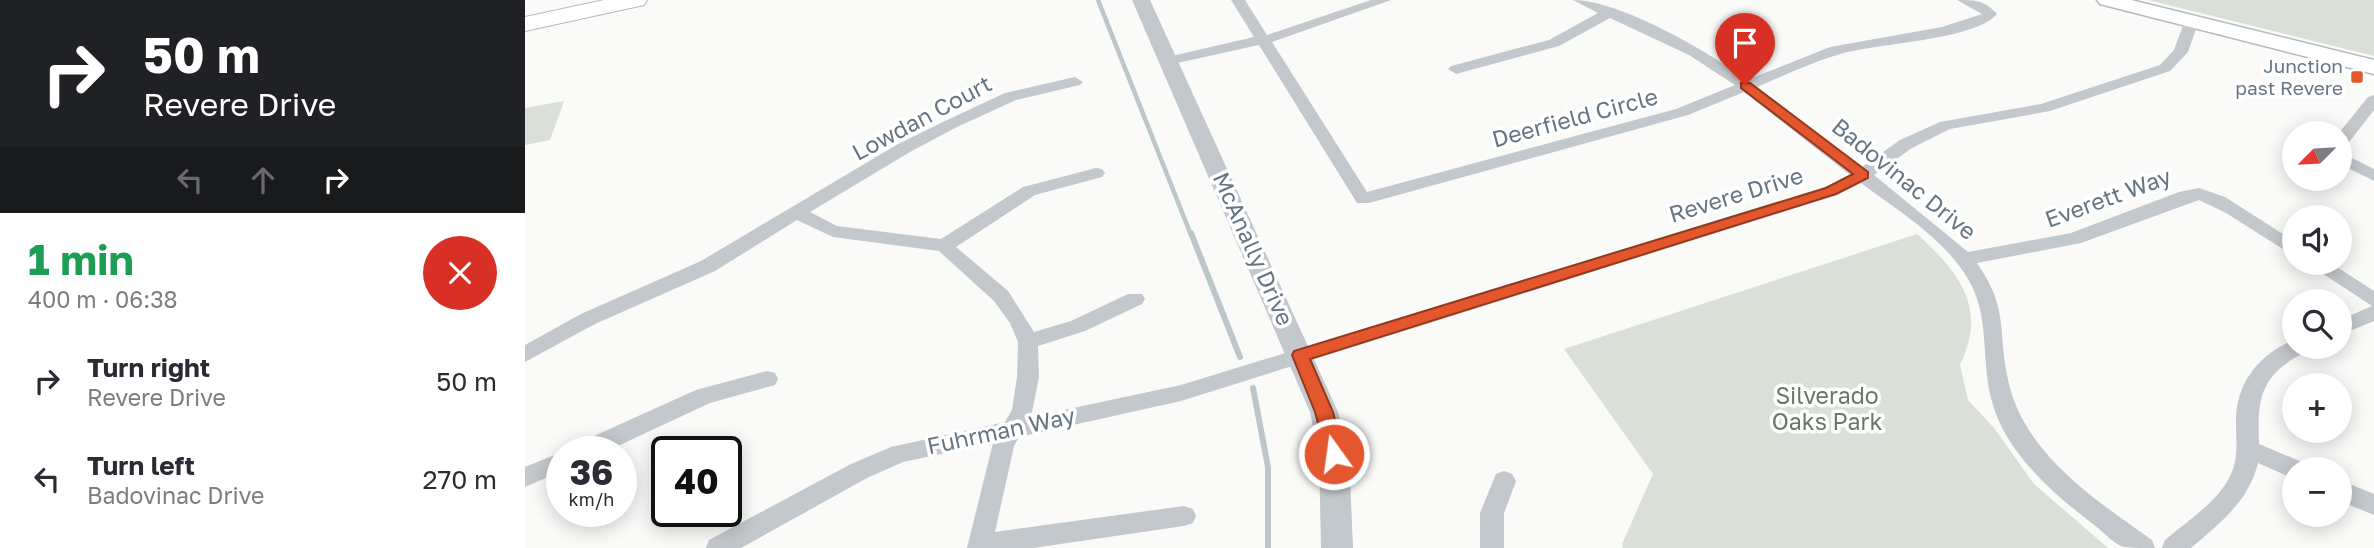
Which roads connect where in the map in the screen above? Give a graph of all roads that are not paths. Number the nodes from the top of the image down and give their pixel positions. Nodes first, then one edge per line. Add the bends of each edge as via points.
1 (636, 0) edge
2 (1141, 0) edge
3 (1238, 0) edge
4 (1384, 0) edge
5 (1580, 0) edge
6 (1964, 0) edge
7 (2107, 0) edge
8 (1609, 13) junction
9 (2191, 23) junction
10 (525, 24) edge
11 (1262, 41) junction
12 (1168, 61) junction
13 (2374, 67) edge
14 (1456, 69) dead end
15 (1076, 82) dead end
16 (1745, 85) junction
17 (2374, 100) edge
18 (2352, 127) edge
19 (2352, 164) edge
20 (1096, 173) dead end
21 (1863, 175) junction
22 (2374, 176) edge
23 (797, 213) junction
24 (2282, 242) edge
25 (944, 246) junction
26 (1965, 259) junction
27 (2335, 275) edge
28 (1135, 299) dead end
29 (2374, 300) edge
30 (2374, 313) edge
31 (2352, 323) edge
32 (1028, 342) junction
33 (525, 354) edge
34 (1300, 355) junction
35 (2282, 355) edge
36 (768, 379) dead end
37 (1013, 428) junction
38 (617, 436) edge
39 (2249, 449) junction
40 (2282, 464) edge
41 (546, 468) edge
42 (525, 477) edge
43 (1504, 481) dead end
44 (2352, 495) edge
45 (2374, 505) edge
46 (1184, 516) dead end
47 (979, 547) edge
48 (718, 548) edge
49 (1337, 548) edge
50 (1492, 548) edge
51 (2143, 548) edge
52 (2174, 548) edge

1 - 10 main road
2 - 12 street, McAnally Drive
3 - 11 street, Deerfield Circle
4 - 11 street
5 - 8 street, Badovinac Drive
6 - 16 street, Deerfield Circle via 1990,14 1944,31 1835,50
7 - 9 main road
8 - 14 street via 1554,43
8 - 16 street, Badovinac Drive via 1684,47
9 - 13 main road
9 - 21 street, Revere Drive via 2181,52 2165,68 2044,108 1946,125 1906,144
11 - 12 street
11 - 16 street, Deerfield Circle via 1363,199 1682,112
12 - 34 street, McAnally Drive
15 - 23 street, Lowdan Court via 1011,96 951,124
16 - 21 street, Badovinac Drive
17 - 18 street
19 - 22 street
20 - 25 street via 1029,191
21 - 26 street, Badovinac Drive
21 - 34 street, Revere Drive via 1831,191
23 - 25 street via 833,231
23 - 33 street via 708,267 579,324
24 - 26 street, Everett Way via 2202,194 2186,195 2074,240
25 - 32 street via 1001,296 1020,321
26 - 51 street, Badovinac Drive via 1994,317 1996,374 2014,424 2053,475
27 - 29 street
28 - 32 street via 1078,326
30 - 31 street
32 - 37 street via 1023,411
34 - 37 street, Fuhrman Way via 1181,393
34 - 49 street, McAnally Drive via 1324,412 1334,454
35 - 39 street via 2270,362 2250,395
36 - 38 street via 704,396
37 - 47 street via 1003,446
37 - 48 street, Fuhrman Way via 882,461
39 - 40 street
39 - 52 street via 2235,489
41 - 42 street
43 - 50 street via 1493,501
44 - 45 street
46 - 47 street

